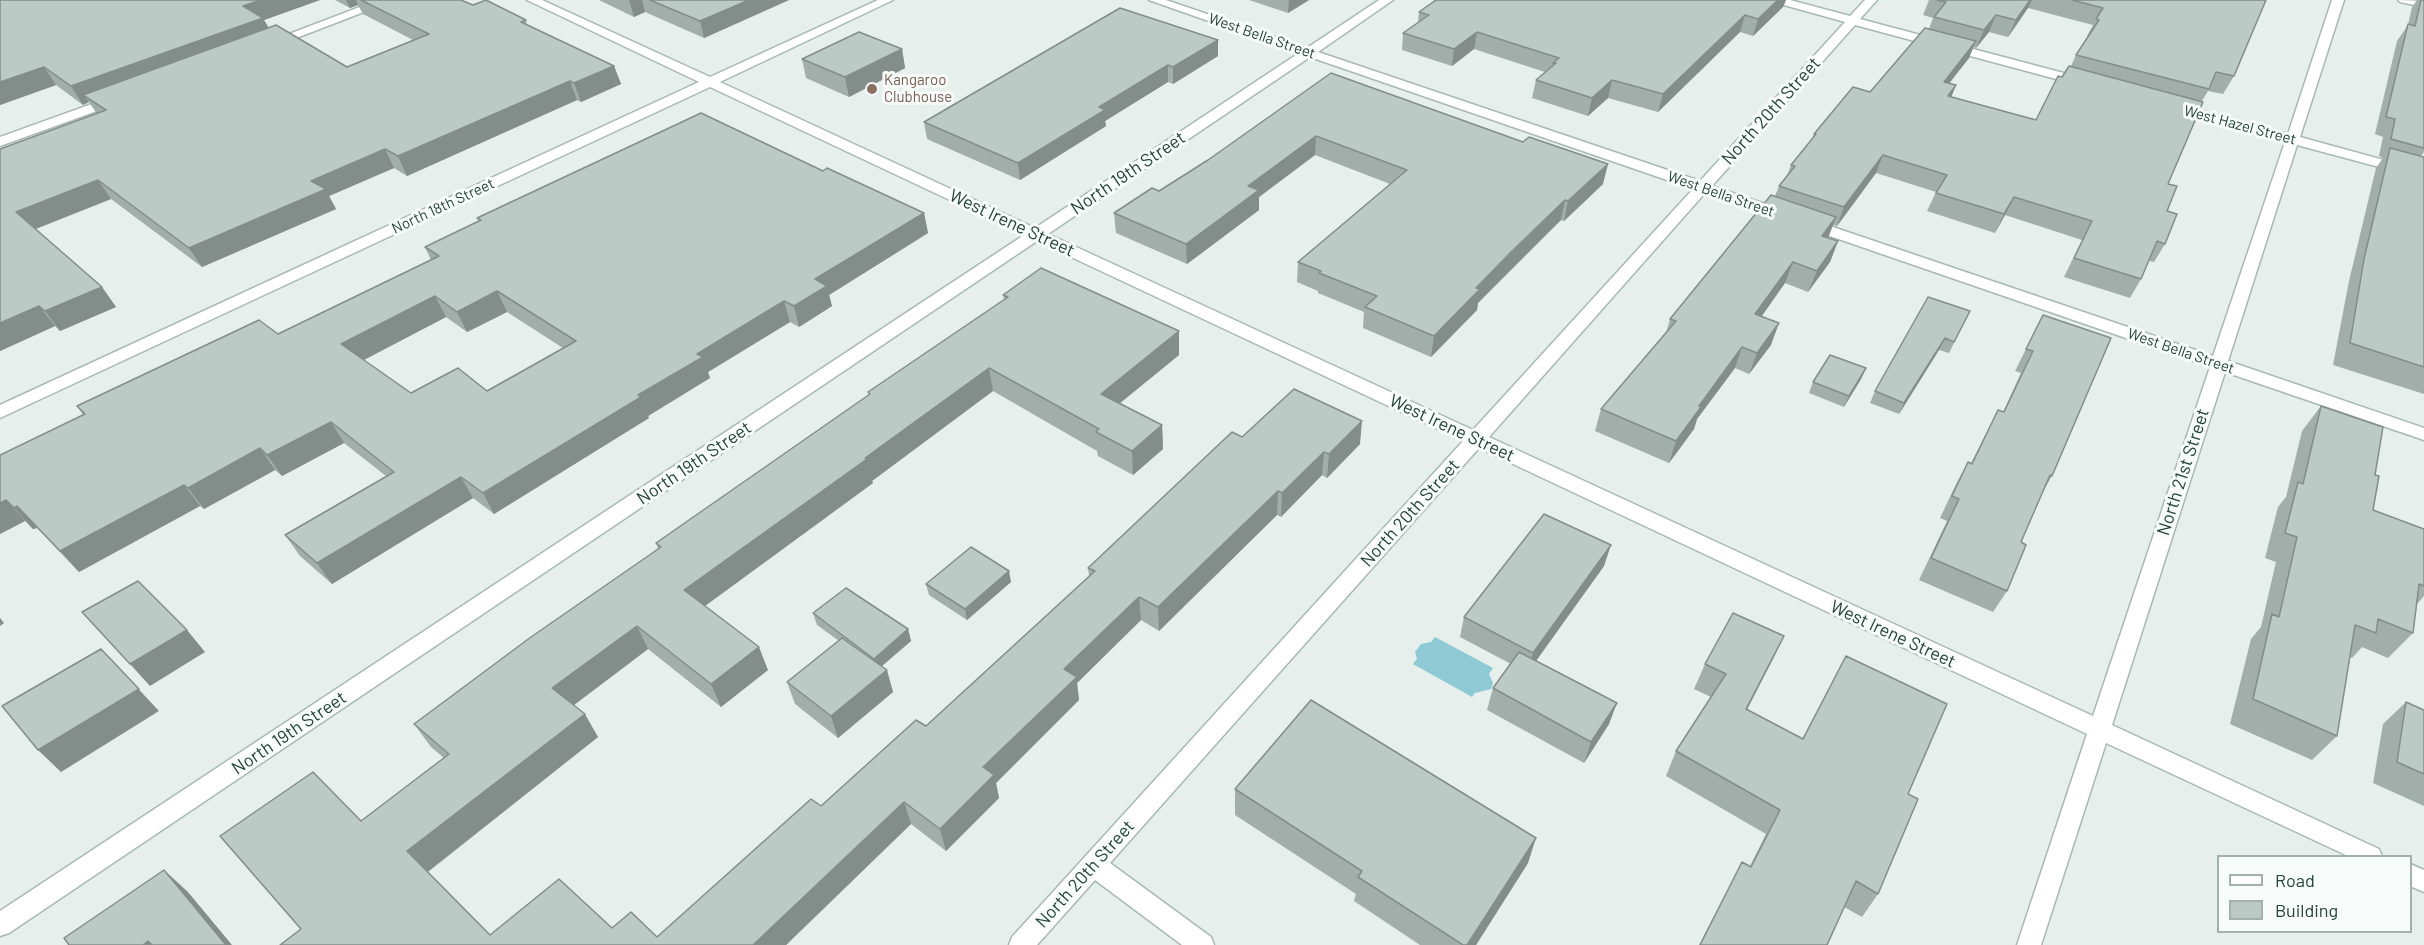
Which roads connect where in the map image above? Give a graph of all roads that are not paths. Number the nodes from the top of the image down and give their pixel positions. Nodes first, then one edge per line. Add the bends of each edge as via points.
1 (389, 0) edge
2 (533, 0) edge
3 (887, 0) edge
4 (1155, 0) edge
5 (1387, 0) edge
6 (1778, 0) edge
7 (1871, 0) edge
8 (2338, 0) edge
9 (2404, 0) edge
10 (2424, 4) edge
11 (1853, 20) junction
12 (255, 49) edge
13 (1308, 52) junction
14 (710, 82) junction
15 (2102, 88) edge
16 (122, 97) edge
17 (2159, 103) edge
18 (2293, 139) junction
19 (0, 142) edge
20 (2424, 175) edge
21 (1703, 188) junction
22 (1037, 234) junction
23 (2219, 364) junction
24 (0, 412) edge
25 (2424, 434) edge
26 (1476, 439) junction
27 (2099, 730) junction
28 (2370, 855) edge
29 (1093, 865) junction
30 (0, 925) edge
31 (1021, 945) edge
32 (1202, 945) edge
33 (2029, 945) edge

1 - 12 street
2 - 14 street, West Irene Street
3 - 14 street, North 18th Street
4 - 13 street, West Bella Street
5 - 13 street, North 19th Street
6 - 11 street
7 - 11 street, North 20th Street
8 - 18 street, North 21st Street
9 - 10 street
11 - 15 street
11 - 21 street, North 20th Street
13 - 21 street, West Bella Street
13 - 22 street, North 19th Street
14 - 22 street, West Irene Street
14 - 24 street, North 18th Street
16 - 19 street
17 - 18 street, West Hazel Street
18 - 20 street, West Hazel Street
18 - 23 street, North 21st Street
21 - 23 street, West Bella Street
21 - 26 street, North 20th Street
22 - 26 street, West Irene Street
22 - 30 street, North 19th Street
23 - 25 street, West Bella Street
23 - 27 street, North 21st Street
26 - 27 street, West Irene Street
26 - 29 street, North 20th Street
27 - 28 street, West Irene Street
27 - 33 street, North 21st Street
29 - 31 street, North 20th Street
29 - 32 street

